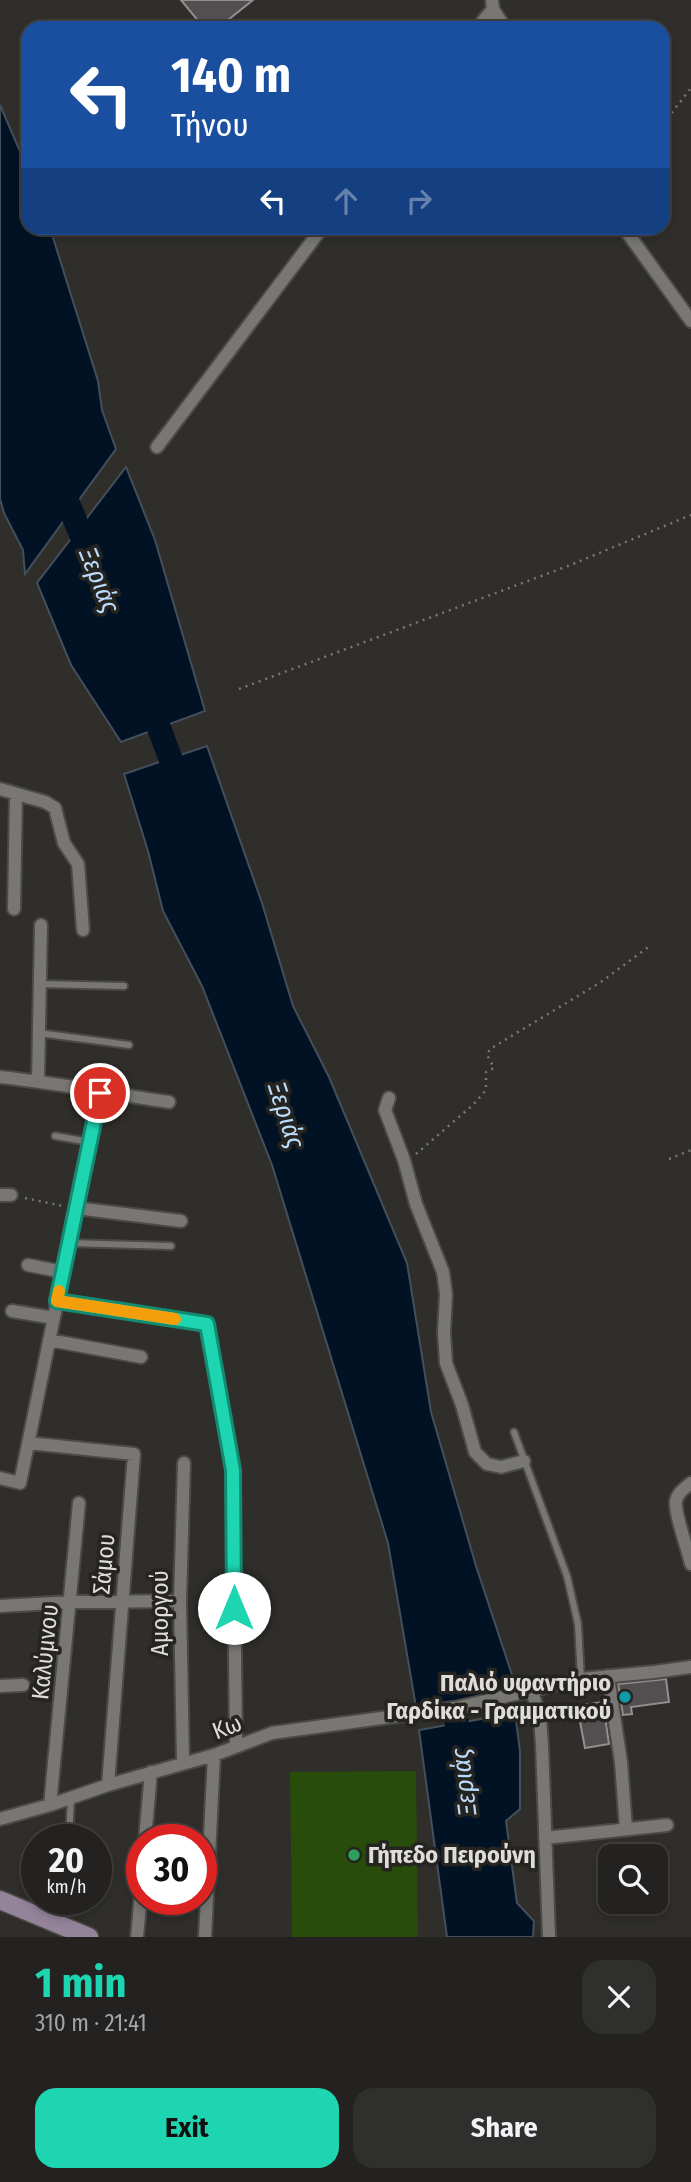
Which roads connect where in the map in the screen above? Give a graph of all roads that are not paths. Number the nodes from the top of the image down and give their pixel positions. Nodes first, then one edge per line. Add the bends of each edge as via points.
1 (492, 4) edge
2 (481, 21) edge
3 (501, 21) edge
4 (317, 235) edge
5 (629, 235) edge
6 (691, 321) edge
7 (157, 447) dead end
8 (0, 789) edge
9 (16, 794) junction
10 (13, 909) dead end
11 (41, 925) dead end
12 (83, 930) dead end
13 (40, 984) junction
14 (124, 986) dead end
15 (39, 1032) junction
16 (128, 1045) dead end
17 (0, 1077) edge
18 (38, 1081) junction
19 (100, 1093) junction
20 (389, 1098) dead end
21 (169, 1102) dead end
22 (55, 1136) dead end
23 (90, 1142) junction
24 (76, 1208) junction
25 (181, 1221) dead end
26 (69, 1243) junction
27 (171, 1246) dead end
28 (28, 1265) dead end
29 (63, 1272) junction
30 (57, 1301) junction
31 (12, 1311) dead end
32 (54, 1318) junction
33 (49, 1340) junction
34 (141, 1357) dead end
35 (514, 1432) dead end
36 (28, 1443) junction
37 (524, 1461) junction
38 (184, 1463) dead end
39 (0, 1478) edge
40 (691, 1483) edge
41 (79, 1503) dead end
42 (691, 1564) edge
43 (122, 1601) junction
44 (180, 1601) junction
45 (71, 1602) junction
46 (0, 1606) edge
47 (691, 1667) edge
48 (608, 1676) junction
49 (582, 1679) junction
50 (23, 1685) dead end
51 (0, 1686) edge
52 (532, 1691) junction
53 (236, 1746) junction
54 (214, 1755) junction
55 (183, 1762) junction
56 (151, 1772) junction
57 (108, 1785) junction
58 (71, 1798) junction
59 (50, 1805) junction
60 (0, 1819) edge
61 (70, 1824) edge
62 (146, 1824) edge
63 (667, 1825) dead end
64 (626, 1829) junction
65 (545, 1838) junction
66 (0, 1900) edge
67 (139, 1915) edge
68 (89, 1937) edge
69 (137, 1937) edge
70 (205, 1937) edge
71 (549, 1937) edge

1 - 2 street
1 - 3 street
4 - 7 street
5 - 6 street
8 - 9 street
9 - 10 street
9 - 12 street via 55,808 64,843 78,864
11 - 13 street
13 - 14 lane
13 - 15 street
15 - 16 lane
15 - 18 street
17 - 18 street
18 - 19 street
19 - 21 street
19 - 23 street
20 - 37 street via 385,1110 443,1272 446,1363 475,1452 487,1464 501,1467
22 - 23 lane
23 - 24 street
24 - 25 street
24 - 26 street
26 - 27 lane
26 - 29 street
28 - 29 street
29 - 30 street
30 - 32 street
30 - 53 street via 207,1324 233,1470
31 - 32 street
32 - 33 street
33 - 34 street
33 - 36 street
35 - 37 lane
36 - 39 street via 20,1483
36 - 43 street, Σάμου via 134,1454
37 - 49 lane via 567,1576 578,1624
38 - 44 street, Αμοργού
40 - 42 street via 676,1501
41 - 45 street, Καλύμνου
43 - 44 street
43 - 45 street
43 - 57 street, Σάμου
44 - 55 street, Αμοργού
45 - 46 street
45 - 59 street, Καλύμνου
47 - 48 street, Κω
48 - 49 street, Κω
48 - 64 street
49 - 52 street, Κω
50 - 51 street
52 - 53 street, Κω via 408,1716 272,1733
52 - 65 street via 541,1731
53 - 54 street, Κω
54 - 55 street, Κω
54 - 70 street
55 - 56 street, Κω
56 - 57 street, Κω
56 - 62 street
57 - 58 street, Κω
58 - 59 street, Κω
58 - 61 lane
59 - 60 street, Κω
63 - 64 street
64 - 65 street
65 - 71 street
66 - 68 street
67 - 69 street

